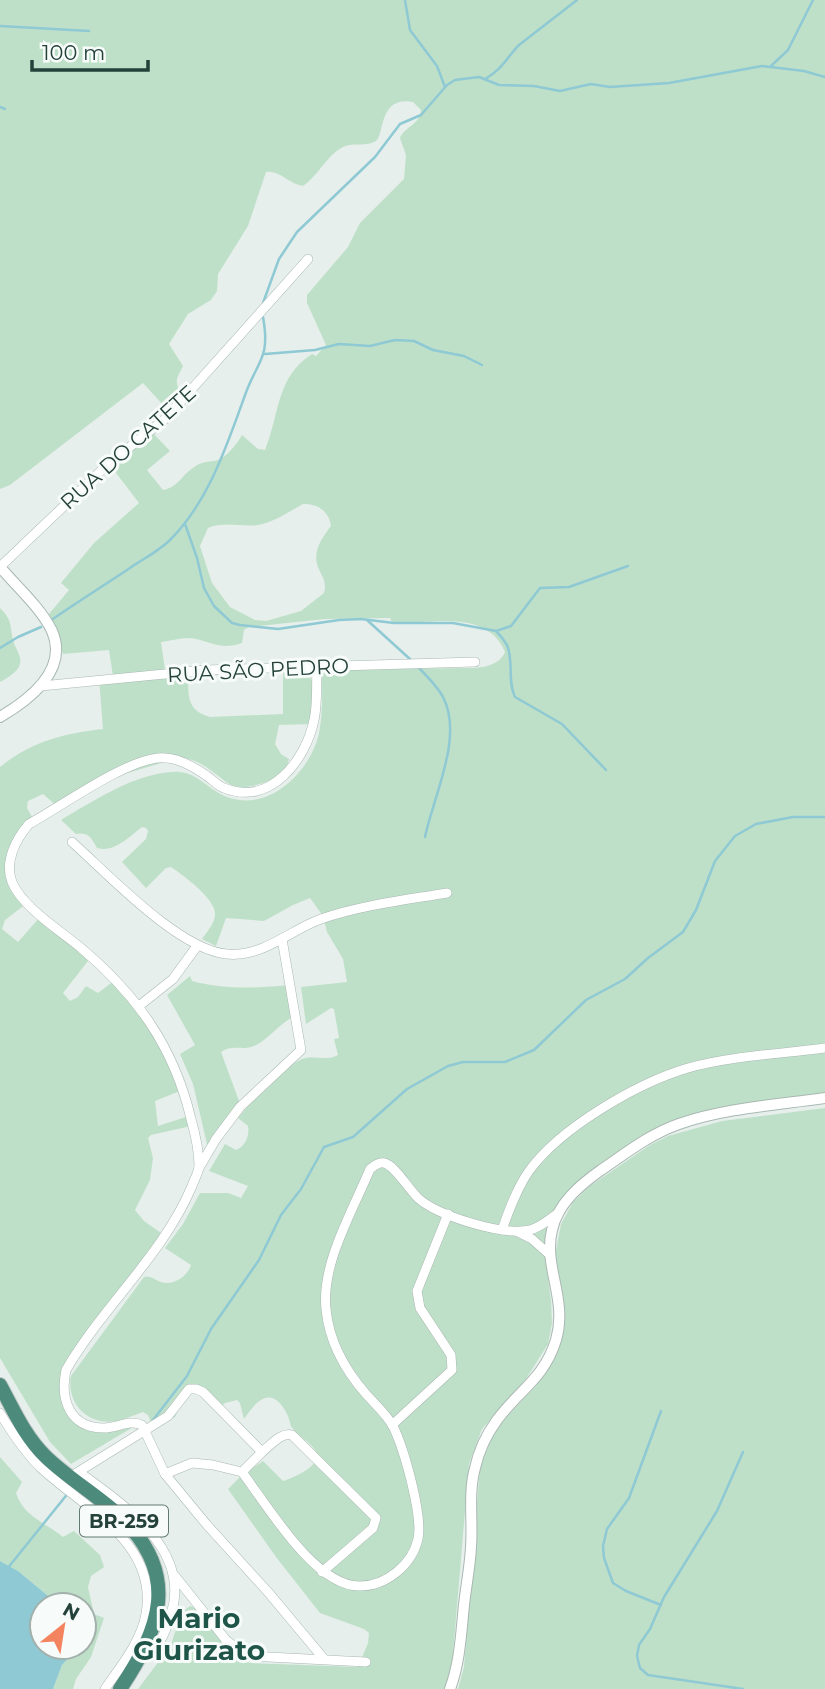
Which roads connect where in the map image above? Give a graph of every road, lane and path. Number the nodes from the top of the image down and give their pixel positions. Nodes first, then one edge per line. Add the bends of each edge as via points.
1 (308, 259) dead end
2 (0, 567) edge
3 (475, 662) dead end
4 (317, 666) junction
5 (41, 686) junction
6 (0, 717) edge
7 (72, 842) dead end
8 (447, 893) dead end
9 (282, 939) junction
10 (197, 946) junction
11 (139, 1006) junction
12 (825, 1048) edge
13 (825, 1098) edge
14 (199, 1168) junction
15 (558, 1213) junction
16 (448, 1214) junction
17 (502, 1230) junction
18 (518, 1232) junction
19 (550, 1255) junction
20 (0, 1385) edge
21 (0, 1413) edge
22 (392, 1425) junction
23 (145, 1429) junction
24 (262, 1452) junction
25 (242, 1472) junction
26 (165, 1474) junction
27 (74, 1475) junction
28 (322, 1572) junction
29 (175, 1576) junction
30 (197, 1604) junction
31 (173, 1608) junction
32 (324, 1659) junction
33 (366, 1662) dead end
34 (138, 1663) junction
35 (104, 1689) edge
36 (120, 1689) edge
37 (450, 1689) edge

1 - 2 street, RUA DO CATETE via 165,419 107,465
2 - 5 street via 52,632 52,669
3 - 4 street, RUA SÃO PEDRO
4 - 5 street, RUA SÃO PEDRO via 206,670
4 - 11 street via 310,735 288,774 274,785 239,792 222,788 178,759 158,758 127,766 29,824 18,836 10,871 20,894 106,969
5 - 6 street
7 - 10 street via 156,917
8 - 9 street via 366,906 319,920
9 - 10 street via 255,952 226,954
9 - 14 street via 301,1050 240,1107
10 - 11 street via 173,979
11 - 14 street via 167,1048 184,1089
12 - 17 street via 690,1067 614,1100 551,1147 528,1172
13 - 15 street via 724,1112 677,1124 641,1142 587,1180
14 - 23 street via 174,1223 74,1357 65,1377 64,1397 78,1419 90,1426 138,1423
15 - 18 street via 541,1226
15 - 19 street
16 - 17 street
16 - 22 street via 417,1300 451,1355 452,1370
16 - 22 street via 421,1201 391,1167 376,1164 333,1257 326,1284 332,1340 356,1382
17 - 18 street
18 - 19 street
19 - 37 street via 561,1317 556,1340 538,1375 483,1440 474,1470 471,1547 456,1674
20 - 27 highway, BR-259 via 29,1437 44,1455
21 - 35 street via 39,1466 108,1522 129,1543 143,1568 146,1615 139,1636
22 - 28 street via 419,1521 418,1540 410,1558 397,1573 360,1586 341,1583
23 - 24 street via 168,1416 189,1389 196,1389
23 - 26 street
23 - 27 street
24 - 25 street
24 - 28 street via 282,1436 292,1435 376,1518 373,1528
25 - 26 street via 192,1463
25 - 28 street
26 - 32 street
27 - 29 street via 140,1519
27 - 34 highway, BR-259 via 121,1518 153,1563 159,1605 156,1624
29 - 30 street
29 - 31 street
30 - 31 street via 188,1601
30 - 32 street via 226,1640 247,1656
31 - 34 street via 161,1642
32 - 33 street
34 - 36 highway, BR-259

